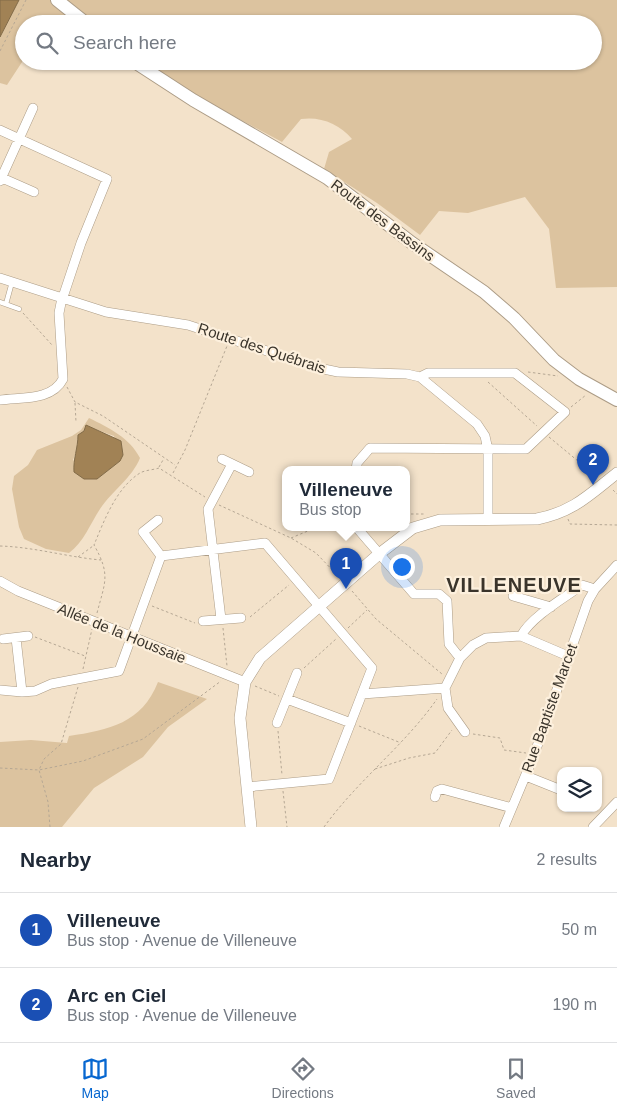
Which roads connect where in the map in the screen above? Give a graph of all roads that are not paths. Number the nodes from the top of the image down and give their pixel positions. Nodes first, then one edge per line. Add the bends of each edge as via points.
1 (57, 0) edge
2 (76, 15) edge
3 (148, 70) edge
4 (33, 108) dead end
5 (0, 130) edge
6 (19, 138) junction
7 (1, 178) edge
8 (34, 192) dead end
9 (0, 278) edge
10 (13, 281) junction
11 (63, 298) junction
12 (0, 302) edge
13 (6, 304) junction
14 (19, 309) road end
15 (420, 377) junction
16 (0, 400) edge
17 (617, 400) edge
18 (488, 450) junction
19 (222, 459) dead end
20 (232, 464) junction
21 (356, 466) edge
22 (249, 472) dead end
23 (617, 473) edge
24 (488, 519) junction
25 (158, 520) dead end
26 (410, 530) edge
27 (360, 531) edge
28 (409, 531) edge
29 (213, 550) junction
30 (379, 554) junction
31 (161, 556) junction
32 (617, 565) edge
33 (0, 581) edge
34 (595, 589) junction
35 (513, 596) dead end
36 (319, 607) junction
37 (551, 607) junction
38 (241, 618) dead end
39 (221, 620) junction
40 (203, 621) dead end
41 (28, 636) road end
42 (521, 636) junction
43 (133, 637) junction
44 (16, 638) junction
45 (3, 639) dead end
46 (568, 656) junction
47 (460, 658) junction
48 (297, 673) road end
49 (245, 682) junction
50 (447, 684) junction
51 (0, 690) edge
52 (22, 692) junction
53 (362, 694) junction
54 (287, 699) junction
55 (277, 723) dead end
56 (351, 723) junction
57 (465, 732) road end
58 (526, 776) junction
59 (247, 787) junction
60 (557, 788) edge
61 (436, 797) dead end
62 (617, 802) edge
63 (512, 808) junction
64 (251, 827) edge
65 (504, 827) edge
66 (593, 827) edge

1 - 2 main road
3 - 17 main road, Route des Bassins via 327,178 412,243 484,292 554,360
4 - 6 street
5 - 6 street
6 - 7 street
6 - 11 street via 107,179
7 - 8 street
9 - 10 street, Route des Québrais
10 - 11 street, Route des Québrais
10 - 13 lane
11 - 15 street, Route des Québrais via 127,317 188,324 329,370
11 - 16 street via 59,313 63,356 60,386 46,395
12 - 13 lane
13 - 14 lane
15 - 18 street via 477,424 485,436
15 - 18 street, Route des Québrais via 428,373 515,373 565,412 526,449
18 - 21 street via 370,448
18 - 24 street
19 - 20 street
20 - 22 street
20 - 29 street via 208,509
23 - 24 street via 564,512 536,519
24 - 26 street via 426,522
25 - 31 street via 144,532
27 - 30 street
28 - 30 street
29 - 31 street
29 - 36 street via 265,543
29 - 39 street
30 - 36 street
30 - 47 street via 414,594 439,594 448,601 449,644
31 - 43 street
32 - 34 street, Rue Baptiste Marcet
33 - 43 street, Allée de la Houssaie
34 - 37 street via 582,585
34 - 46 street, Rue Baptiste Marcet
35 - 37 street
36 - 49 street via 260,658
36 - 53 street via 372,668
37 - 42 street
38 - 39 street
39 - 40 street
41 - 44 street
42 - 46 street
42 - 47 street via 486,638
43 - 49 street, Allée de la Houssaie
43 - 52 street via 118,671
44 - 45 street
44 - 52 street
46 - 58 street, Rue Baptiste Marcet
47 - 50 street
48 - 54 street
49 - 59 street via 240,718
50 - 53 street
50 - 57 street via 448,708
51 - 52 street
53 - 56 street
54 - 55 street
54 - 56 street
56 - 59 street via 329,779
58 - 60 street
58 - 63 street, Rue Baptiste Marcet
59 - 64 street
61 - 63 street via 437,791 442,789
62 - 66 street via 605,808
63 - 65 street, Rue Baptiste Marcet

